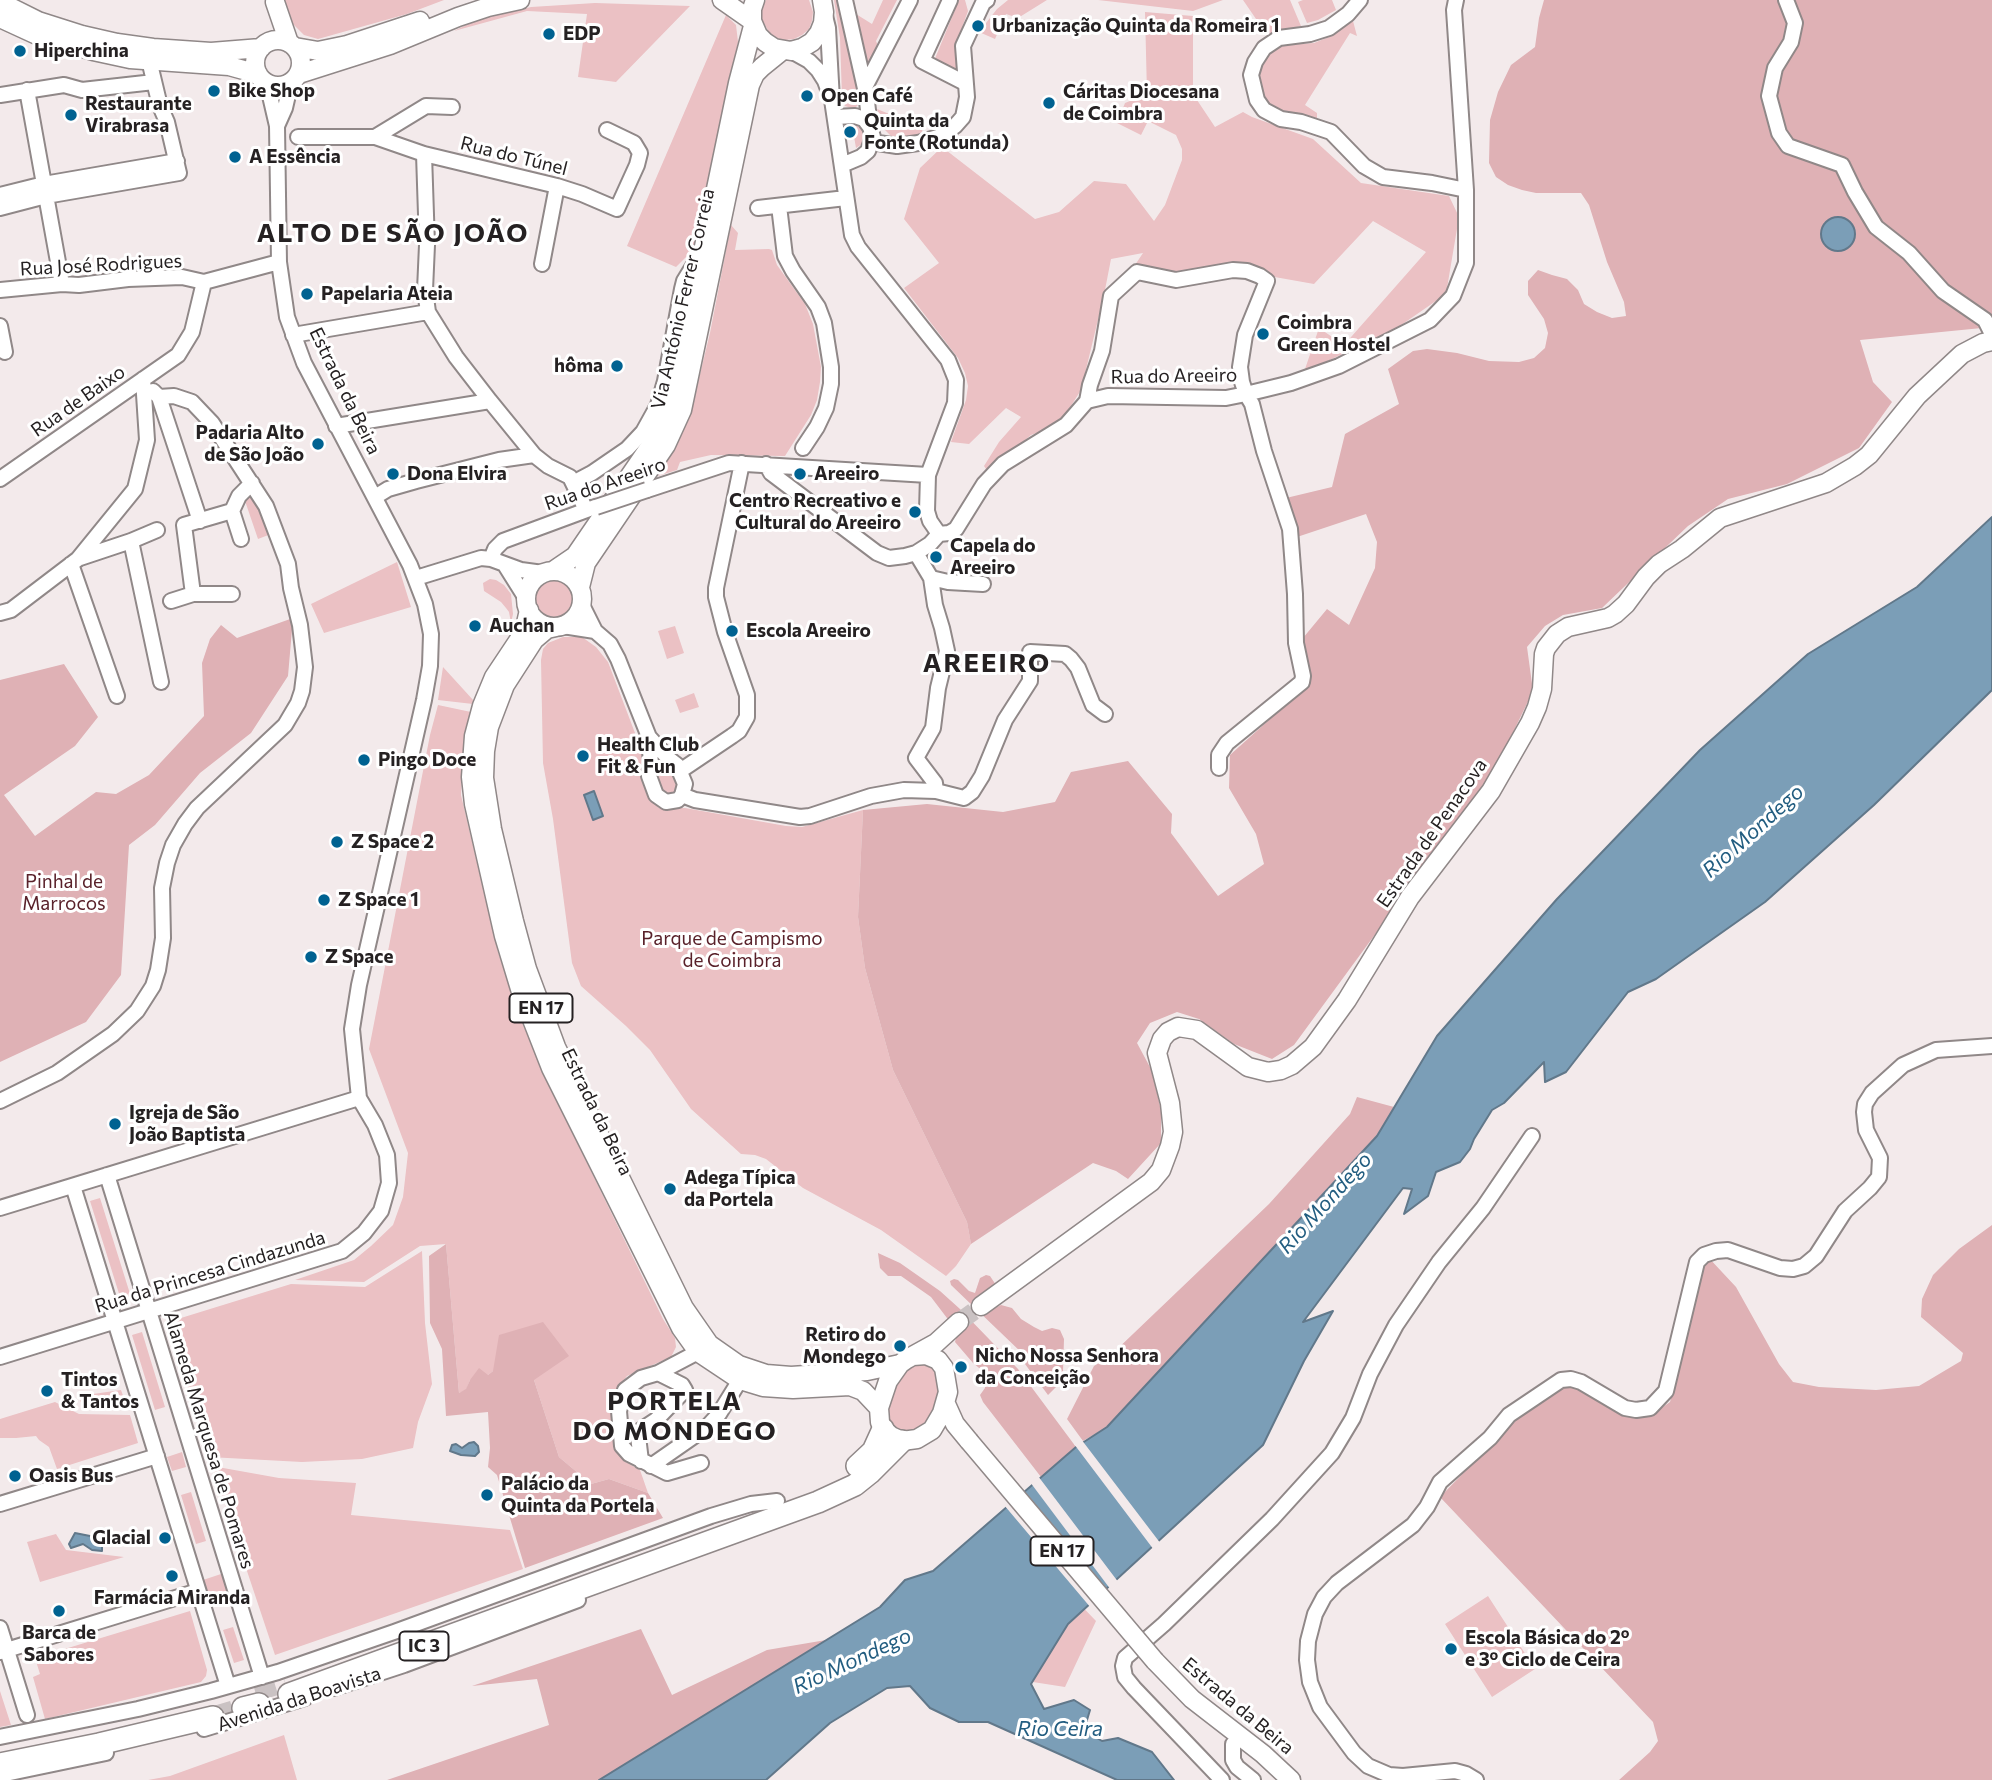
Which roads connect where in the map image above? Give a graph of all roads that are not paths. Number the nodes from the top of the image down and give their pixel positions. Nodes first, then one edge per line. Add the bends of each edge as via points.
1 (475, 0) edge
2 (520, 0) edge
3 (722, 0) edge
4 (755, 0) edge
5 (845, 0) edge
6 (910, 0) edge
7 (950, 0) edge
8 (1360, 0) edge
9 (1456, 0) edge
10 (1786, 0) edge
11 (275, 1) edge
12 (981, 1) edge
13 (0, 2) edge
14 (822, 3) edge
15 (0, 18) edge
16 (753, 23) junction
17 (265, 45) junction
18 (292, 45) junction
19 (787, 50) junction
20 (149, 61) junction
21 (295, 78) junction
22 (262, 79) junction
23 (154, 82) junction
24 (965, 83) junction
25 (865, 87) junction
26 (27, 90) junction
27 (0, 95) edge
28 (832, 100) junction
29 (452, 107) dead end
30 (835, 117) junction
31 (278, 123) junction
32 (607, 130) dead end
33 (871, 134) junction
34 (298, 137) junction
35 (375, 137) junction
36 (277, 149) junction
37 (424, 154) junction
38 (842, 164) junction
39 (557, 186) junction
40 (45, 190) junction
41 (1466, 190) junction
42 (0, 195) edge
43 (846, 198) junction
44 (779, 206) junction
45 (0, 208) edge
46 (758, 208) dead end
47 (704, 250) junction
48 (279, 262) junction
49 (542, 264) dead end
50 (204, 282) junction
51 (62, 284) junction
52 (0, 290) edge
53 (428, 312) junction
54 (0, 326) edge
55 (1992, 334) edge
56 (293, 335) junction
57 (1992, 341) edge
58 (5, 352) dead end
59 (143, 379) junction
60 (1246, 394) junction
61 (159, 397) junction
62 (490, 401) junction
63 (1087, 401) junction
64 (336, 426) junction
65 (803, 448) dead end
66 (534, 455) junction
67 (742, 463) junction
68 (766, 464) junction
69 (928, 475) junction
70 (0, 479) edge
71 (252, 482) junction
72 (573, 483) junction
73 (374, 497) junction
74 (591, 508) junction
75 (232, 511) junction
76 (200, 521) junction
77 (156, 530) dead end
78 (939, 534) junction
79 (241, 539) dead end
80 (131, 541) junction
81 (916, 553) junction
82 (491, 559) junction
83 (75, 562) junction
84 (505, 565) junction
85 (548, 572) junction
86 (416, 578) junction
87 (931, 578) junction
88 (983, 584) dead end
89 (193, 594) junction
90 (232, 594) dead end
91 (581, 595) junction
92 (171, 601) dead end
93 (528, 605) junction
94 (0, 613) edge
95 (559, 626) junction
96 (595, 631) junction
97 (162, 682) dead end
98 (117, 696) dead end
99 (1105, 715) dead end
100 (649, 737) junction
101 (668, 758) junction
102 (651, 764) junction
103 (1219, 768) dead end
104 (680, 771) junction
105 (936, 791) junction
106 (682, 795) junction
107 (1992, 1046) edge
108 (359, 1098) junction
109 (0, 1101) edge
110 (1532, 1136) dead end
111 (107, 1175) junction
112 (73, 1186) junction
113 (0, 1208) edge
114 (981, 1306) tunnel mouth
115 (149, 1311) junction
116 (115, 1321) junction
117 (959, 1322) tunnel mouth
118 (946, 1335) junction
119 (698, 1352) junction
120 (0, 1357) edge
121 (907, 1360) junction
122 (944, 1368) junction
123 (658, 1373) junction
124 (740, 1380) junction
125 (946, 1404) junction
126 (881, 1418) junction
127 (932, 1430) junction
128 (902, 1441) junction
129 (967, 1444) junction
130 (157, 1456) junction
131 (646, 1463) junction
132 (701, 1463) dead end
133 (0, 1504) edge
134 (780, 1508) junction
135 (198, 1591) junction
136 (0, 1628) edge
137 (3, 1651) edge
138 (1150, 1663) junction
139 (287, 1688) tunnel mouth
140 (248, 1694) junction
141 (27, 1715) dead end
142 (0, 1737) edge
143 (1233, 1744) junction
144 (0, 1751) edge
145 (0, 1764) edge
146 (0, 1775) edge
147 (1222, 1780) edge
148 (1253, 1780) edge
149 (1278, 1780) edge
150 (1291, 1780) edge
151 (1476, 1780) edge

1 - 18 main road via 347,45 318,51
2 - 21 main road via 457,17
3 - 16 main road
4 - 16 main road, Via António Ferrer Correia
5 - 25 street
6 - 25 street
7 - 24 street via 922,61
8 - 41 street via 1329,28 1279,38 1264,48 1251,75 1256,100 1281,119 1331,132 1364,166 1383,177
9 - 41 street
10 - 55 street via 1795,23 1769,96 1779,133 1788,146 1842,165 1876,228 1909,253 1943,291 1985,320
11 - 17 main road
11 - 18 main road
12 - 24 street via 963,46
13 - 17 main road via 38,21 117,43 211,52
14 - 19 main road, Via António Ferrer Correia via 819,33 802,48
14 - 28 street
15 - 20 main road via 75,46
16 - 19 main road via 765,43
16 - 47 main road, Via António Ferrer Correia
17 - 18 main road via 276,40
17 - 22 main road via 255,61
18 - 21 main road via 301,60
19 - 28 street via 818,70
19 - 91 main road, Via António Ferrer Correia via 762,67 750,85 682,410 666,445 586,564
20 - 22 main road via 229,66
20 - 23 street
21 - 22 main road via 279,86
21 - 31 street
22 - 31 street
23 - 26 street
23 - 40 street via 179,173
24 - 33 street via 963,117 941,136 908,146
25 - 33 street
26 - 27 street
26 - 40 street
28 - 30 street
29 - 35 street via 426,106
30 - 33 street via 864,119
30 - 38 street
31 - 34 street
31 - 36 street, Estrada da Beira
32 - 39 street, Rua do Túnel via 634,143 640,153 617,209
33 - 38 street via 868,151
34 - 35 street, Rua do Túnel
34 - 36 street
35 - 37 street, Rua do Túnel
36 - 48 street, Estrada da Beira
37 - 39 street, Rua do Túnel
37 - 53 street
38 - 43 street
39 - 49 street
40 - 42 street
40 - 45 street
40 - 51 street
41 - 60 street, Rua do Areeiro via 1466,263 1453,296 1430,320 1339,366
43 - 44 street
43 - 69 street via 858,247 948,360 956,380 955,403
44 - 46 street
44 - 65 street via 785,256 818,307 831,367 826,408
47 - 72 street, Via António Ferrer Correia via 682,289 665,382 643,432 627,449
47 - 85 main road, Via António Ferrer Correia via 675,386 655,439 575,556
48 - 50 street
48 - 56 street, Estrada da Beira
50 - 51 street, Rua José Rodrigues via 183,277
50 - 59 street, Rua de Baixo via 192,332 178,355
51 - 52 street, Rua José Rodrigues
53 - 56 street
53 - 62 street
54 - 58 street
56 - 64 street, Estrada da Beira
57 - 114 main road, Estrada de Penacova via 1970,349 1953,363 1855,466 1826,483 1720,518 1659,564 1615,614 1568,627 1557,635 1544,654 1542,689 1534,715 1491,792 1410,897 1313,1047 1292,1065 1268,1072 1248,1067 1197,1030 1178,1027 1168,1032 1157,1053 1173,1132 1161,1170 1151,1182
59 - 61 street
59 - 70 street, Rua de Baixo
59 - 83 street via 147,440 135,489
60 - 63 street, Rua do Areeiro via 1226,398 1108,396
60 - 63 street via 1240,367 1245,335 1267,281 1233,270 1176,280 1137,272 1111,296
60 - 103 street via 1290,529 1296,643 1303,676 1302,682 1227,743 1219,755
61 - 71 street via 192,402
61 - 76 street
62 - 64 street
62 - 66 street
63 - 78 street, Rua do Areeiro via 1066,425 1003,464 984,484 956,529
64 - 73 street, Estrada da Beira
66 - 72 street
66 - 73 street via 416,481
67 - 68 street, Rua do Areeiro
67 - 74 street, Rua do Areeiro, bridge via 717,466
67 - 104 street via 716,597 747,695 747,717 739,731
68 - 69 street, Rua do Areeiro
68 - 81 street via 771,474 877,553 889,558
69 - 78 street via 927,510
71 - 75 street
71 - 109 street via 288,564 305,667 298,703 275,736 197,808 173,845 162,888 159,970 137,1011 57,1073
72 - 74 street
73 - 86 street, Estrada da Beira
74 - 82 street, Rua do Areeiro via 502,541
75 - 76 street
75 - 79 street
76 - 89 street via 184,525
77 - 80 street
78 - 81 street, Rua do Areeiro
80 - 83 street
80 - 97 street
81 - 87 street
82 - 84 street
82 - 86 street
83 - 94 street via 11,610
83 - 98 street
84 - 85 street
84 - 93 street
85 - 91 main road via 564,572 574,578
85 - 93 main road via 528,589
86 - 108 street, Estrada da Beira via 429,618 430,666 359,985 352,1029
87 - 88 street
87 - 105 street via 947,651 933,728 916,758
89 - 90 street
89 - 92 street
91 - 95 main road via 575,618
91 - 96 street
93 - 95 main road via 536,619
93 - 119 main road, Estrada da Beira / EN 17 via 524,632 486,697 472,753 474,804 504,936 551,1068 681,1328
95 - 96 street
95 - 121 main road, Estrada da Beira / EN 17 via 534,640 505,685 489,727 484,778 514,921 556,1047 684,1308 709,1344 738,1364 766,1374 854,1372
96 - 100 street via 618,659
99 - 105 street via 1093,705 1078,668 1065,654 1030,653 1030,681 1005,720 972,792 964,798
100 - 101 street
100 - 102 street
101 - 102 street
101 - 104 street
102 - 106 street via 649,776 656,795 672,802
104 - 106 street via 685,784
105 - 106 street via 888,792 800,817
107 - 151 street via 1936,1050 1903,1065 1872,1093 1864,1112 1866,1130 1880,1158 1879,1177 1804,1266 1780,1268 1728,1250 1704,1255 1697,1262 1666,1391 1650,1408 1625,1408 1581,1382 1561,1380 1509,1415 1440,1482 1413,1525 1324,1597 1308,1641 1310,1682 1320,1707 1354,1753 1388,1775 1455,1771
108 - 111 street
108 - 115 street, Rua da Princesa Cindazunda via 387,1154 389,1183 381,1211 364,1233 342,1251
110 - 147 street via 1396,1325 1332,1453 1272,1520 1125,1658 1125,1676 1134,1688
111 - 112 street
111 - 115 street, Alameda Marquesa de Pomares
112 - 113 street
112 - 116 street
115 - 116 street, Rua da Princesa Cindazunda
115 - 140 street, Alameda Marquesa de Pomares
116 - 120 street, Rua da Princesa Cindazunda
116 - 130 street
117 - 118 main road
118 - 121 main road
118 - 122 main road
119 - 123 street
119 - 124 main road, Estrada da Beira / EN 17
121 - 122 main road via 926,1355
121 - 126 main road via 888,1381
122 - 125 main road
123 - 131 street via 640,1378 625,1390 619,1412 622,1446
123 - 131 street via 685,1390 641,1430 638,1436
124 - 126 main road, Estrada da Beira / EN 17 via 793,1389 850,1386 863,1391
124 - 131 street via 707,1427
125 - 127 main road
125 - 129 main road, Estrada da Beira / EN 17
126 - 128 main road via 891,1436
126 - 134 highway, Avenida da Boavista / IC 3 via 873,1451 861,1464
127 - 128 main road
127 - 129 main road, Estrada da Beira / EN 17
128 - 134 highway, Avenida da Boavista / IC 3 via 855,1485 818,1502
129 - 138 main road, Estrada da Beira / EN 17
130 - 133 street
130 - 135 street
131 - 132 street via 667,1474
134 - 139 highway, Avenida da Boavista / IC 3
134 - 140 street, Avenida da Boavista via 751,1504 711,1516 394,1632
134 - 146 street, Avenida da Boavista via 763,1530 404,1665 216,1726
135 - 137 street
135 - 140 street
136 - 137 street
137 - 141 street
138 - 143 main road, Estrada da Beira / EN 17 via 1191,1710
138 - 150 main road, Estrada da Beira / EN 17
140 - 142 street, Avenida da Boavista
143 - 148 street via 1233,1760
143 - 149 main road, Estrada da Beira / EN 17
144 - 145 highway, Avenida da Boavista via 211,1711 99,1744

